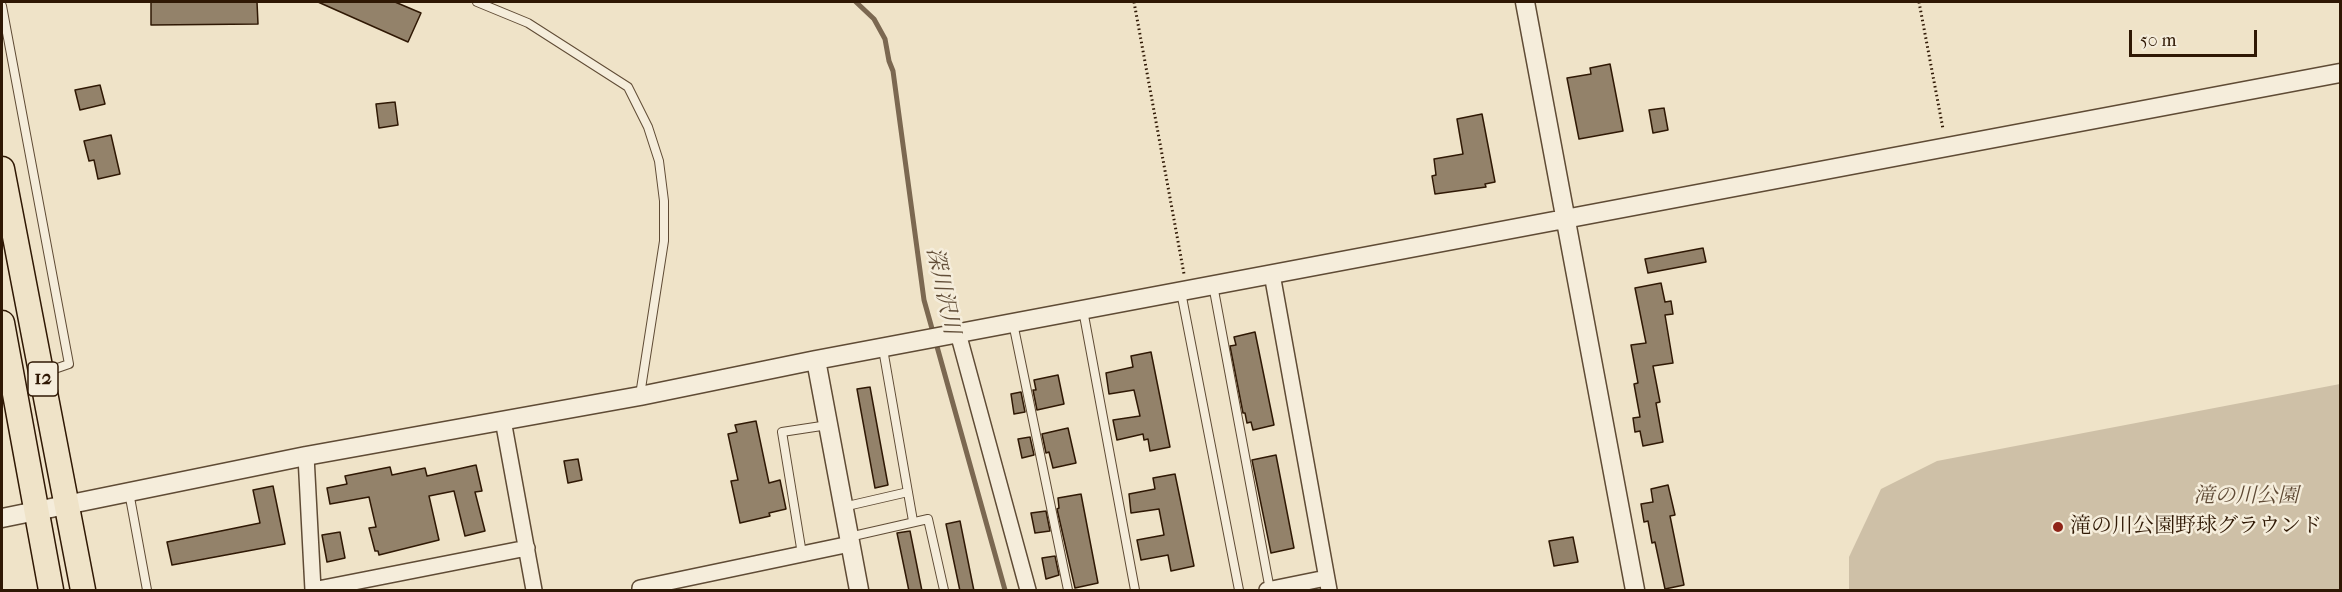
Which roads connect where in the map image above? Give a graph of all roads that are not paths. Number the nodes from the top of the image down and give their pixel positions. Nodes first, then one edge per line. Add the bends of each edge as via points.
1 (477, 2) edge
2 (1525, 2) edge
3 (2, 6) edge
4 (2340, 73) edge
5 (2, 169) edge
6 (1566, 217) junction
7 (1272, 274) junction
8 (1213, 285) junction
9 (1184, 291) junction
10 (1083, 310) junction
11 (2, 323) edge
12 (1013, 323) junction
13 (951, 335) junction
14 (883, 348) junction
15 (816, 360) junction
16 (42, 374) junction
17 (640, 396) junction
18 (502, 420) junction
19 (828, 425) junction
20 (306, 456) junction
21 (129, 492) junction
22 (908, 492) junction
23 (68, 505) junction
24 (843, 507) junction
25 (36, 512) junction
26 (2, 518) edge
27 (913, 521) junction
28 (849, 541) junction
29 (527, 548) junction
30 (802, 554) junction
31 (1328, 584) edge
32 (313, 590) edge
33 (1269, 590) edge
34 (51, 591) edge
35 (83, 591) edge
36 (147, 591) edge
37 (534, 591) edge
38 (640, 591) edge
39 (859, 591) edge
40 (944, 591) edge
41 (1028, 591) edge
42 (1068, 591) edge
43 (1134, 591) edge
44 (1239, 591) edge
45 (1635, 591) edge

1 - 17 lane via 528,23 628,87 648,127 659,161 664,241
2 - 6 street
3 - 16 lane via 69,364
4 - 6 street
5 - 16 highway, 12
6 - 7 street
6 - 45 street
7 - 8 street
7 - 31 street
8 - 9 street
8 - 33 lane
9 - 10 street
9 - 44 lane
10 - 12 street
10 - 43 lane
11 - 25 highway, 12
12 - 13 street
12 - 42 lane
13 - 14 street
13 - 41 street
14 - 15 street
14 - 22 lane
15 - 17 street
15 - 19 street
16 - 23 highway, 12
17 - 18 street
18 - 20 street
18 - 29 street
19 - 24 street
19 - 30 lane via 782,432
20 - 21 street
20 - 32 street
21 - 23 street
21 - 36 lane
22 - 24 lane
22 - 27 lane
23 - 25 street
23 - 35 highway, 12
24 - 28 street
25 - 26 street
25 - 34 highway, 12
27 - 28 lane
27 - 40 lane via 928,519
28 - 30 street
28 - 39 street
29 - 32 street
29 - 37 street
30 - 38 street
31 - 33 street

